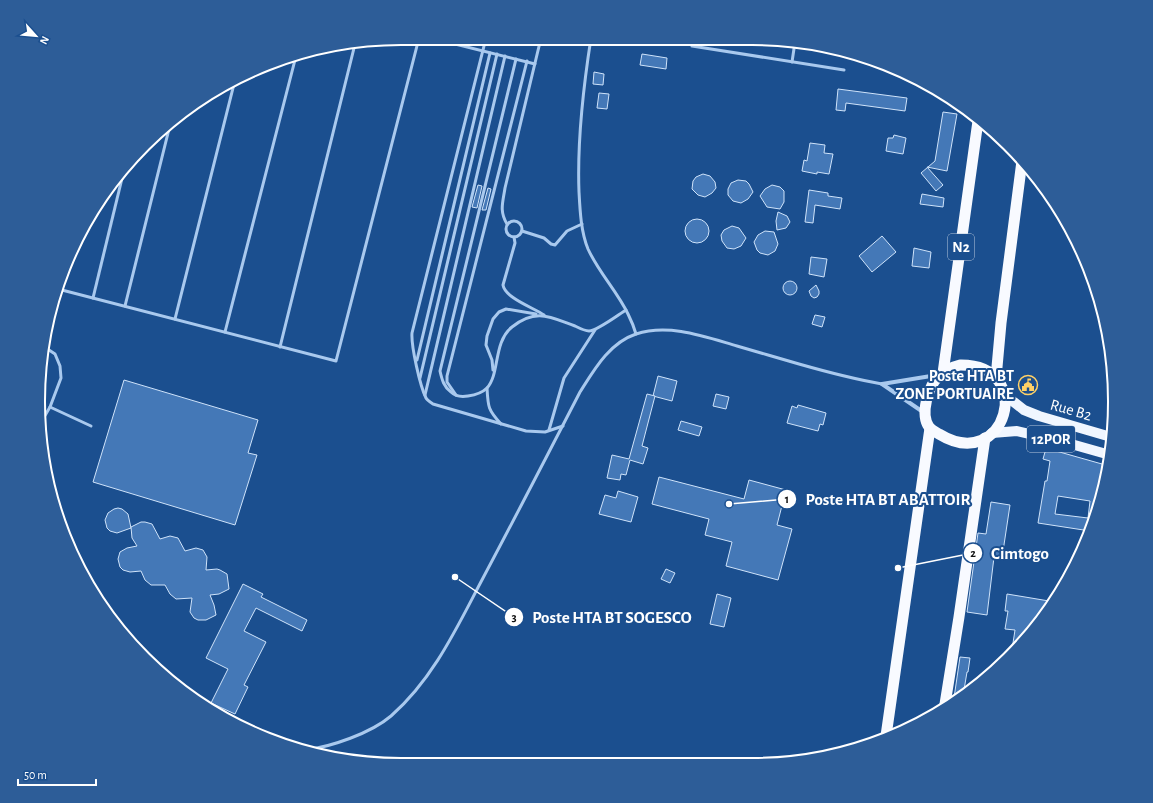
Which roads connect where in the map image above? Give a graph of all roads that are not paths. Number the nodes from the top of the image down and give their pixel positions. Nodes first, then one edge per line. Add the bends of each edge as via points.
1 (418, 45) edge
2 (459, 45) edge
3 (484, 45) edge
4 (539, 45) edge
5 (590, 45) edge
6 (692, 46) dead end
7 (354, 48) edge
8 (794, 48) edge
9 (483, 51) junction
10 (490, 53) junction
11 (497, 54) junction
12 (506, 56) junction
13 (516, 59) junction
14 (527, 61) junction
15 (295, 62) edge
16 (792, 62) junction
17 (535, 64) junction
18 (844, 70) dead end
19 (233, 88) edge
20 (977, 126) edge
21 (168, 131) edge
22 (1021, 167) edge
23 (123, 179) edge
24 (507, 224) junction
25 (582, 224) junction
26 (522, 231) junction
27 (514, 237) junction
28 (63, 290) edge
29 (93, 298) junction
30 (125, 306) junction
31 (626, 310) junction
32 (546, 316) junction
33 (175, 319) junction
34 (595, 330) junction
35 (225, 332) junction
36 (636, 334) junction
37 (280, 346) junction
38 (49, 350) edge
39 (416, 362) junction
40 (494, 374) junction
41 (941, 374) junction
42 (420, 378) junction
43 (996, 378) junction
44 (882, 384) junction
45 (487, 388) junction
46 (425, 395) junction
47 (1005, 395) junction
48 (458, 396) junction
49 (50, 407) junction
50 (926, 414) junction
51 (46, 415) edge
52 (502, 424) junction
53 (91, 426) dead end
54 (563, 426) junction
55 (930, 428) junction
56 (549, 430) junction
57 (1106, 435) edge
58 (989, 436) junction
59 (1104, 453) edge
60 (946, 701) edge
61 (887, 731) edge
62 (317, 748) edge

1 - 37 lane via 336,361
2 - 9 lane
3 - 9 lane
4 - 17 lane
5 - 25 lane via 580,119 578,171
6 - 16 lane
7 - 37 lane
8 - 16 lane
9 - 10 lane
9 - 39 lane via 412,333
10 - 11 lane
10 - 39 lane
11 - 12 lane
11 - 42 lane
12 - 13 lane
12 - 46 lane
13 - 14 lane
13 - 48 lane via 440,371 444,386
14 - 17 lane
14 - 48 lane via 447,376 447,382
15 - 35 lane
16 - 18 lane
17 - 24 lane via 504,196 502,216
19 - 33 lane
20 - 41 highway, N2
21 - 30 lane
22 - 43 highway
23 - 29 lane
24 - 26 lane via 512,220 518,221 522,225
24 - 27 lane via 507,233
25 - 26 lane via 567,231 555,245 544,238
25 - 31 lane via 588,248 598,268
26 - 27 lane
27 - 32 lane via 515,243 504,289 513,298
28 - 29 lane
29 - 30 lane
30 - 33 lane
31 - 34 lane
31 - 36 lane
32 - 34 lane via 587,331
32 - 40 lane via 535,315 511,328 500,347
32 - 40 lane via 506,309 499,312 490,327 486,345
33 - 35 lane
34 - 56 lane via 564,378
35 - 37 lane
36 - 44 lane via 670,330 706,337 838,375
36 - 54 lane via 604,356 580,392
38 - 49 lane via 55,354 61,378
39 - 42 lane
40 - 45 lane
41 - 43 highway via 949,368 972,364 983,368
41 - 44 street
41 - 50 highway, N2 via 932,384
42 - 46 lane
43 - 47 highway
44 - 50 street
45 - 48 lane via 478,394
45 - 52 lane via 488,405
46 - 52 lane via 433,404
47 - 57 main road, Rue B2 / 12POR via 1024,410 1039,416
47 - 58 highway via 1006,407 1003,418
49 - 51 lane
49 - 53 lane
50 - 55 highway, N2
52 - 56 lane via 526,431
54 - 56 lane
54 - 62 lane via 446,647 418,688 377,726
55 - 58 highway via 955,442 966,444 978,442
55 - 61 highway, N2
58 - 59 main road, Rue B2 / 12POR via 1017,431
58 - 60 highway

